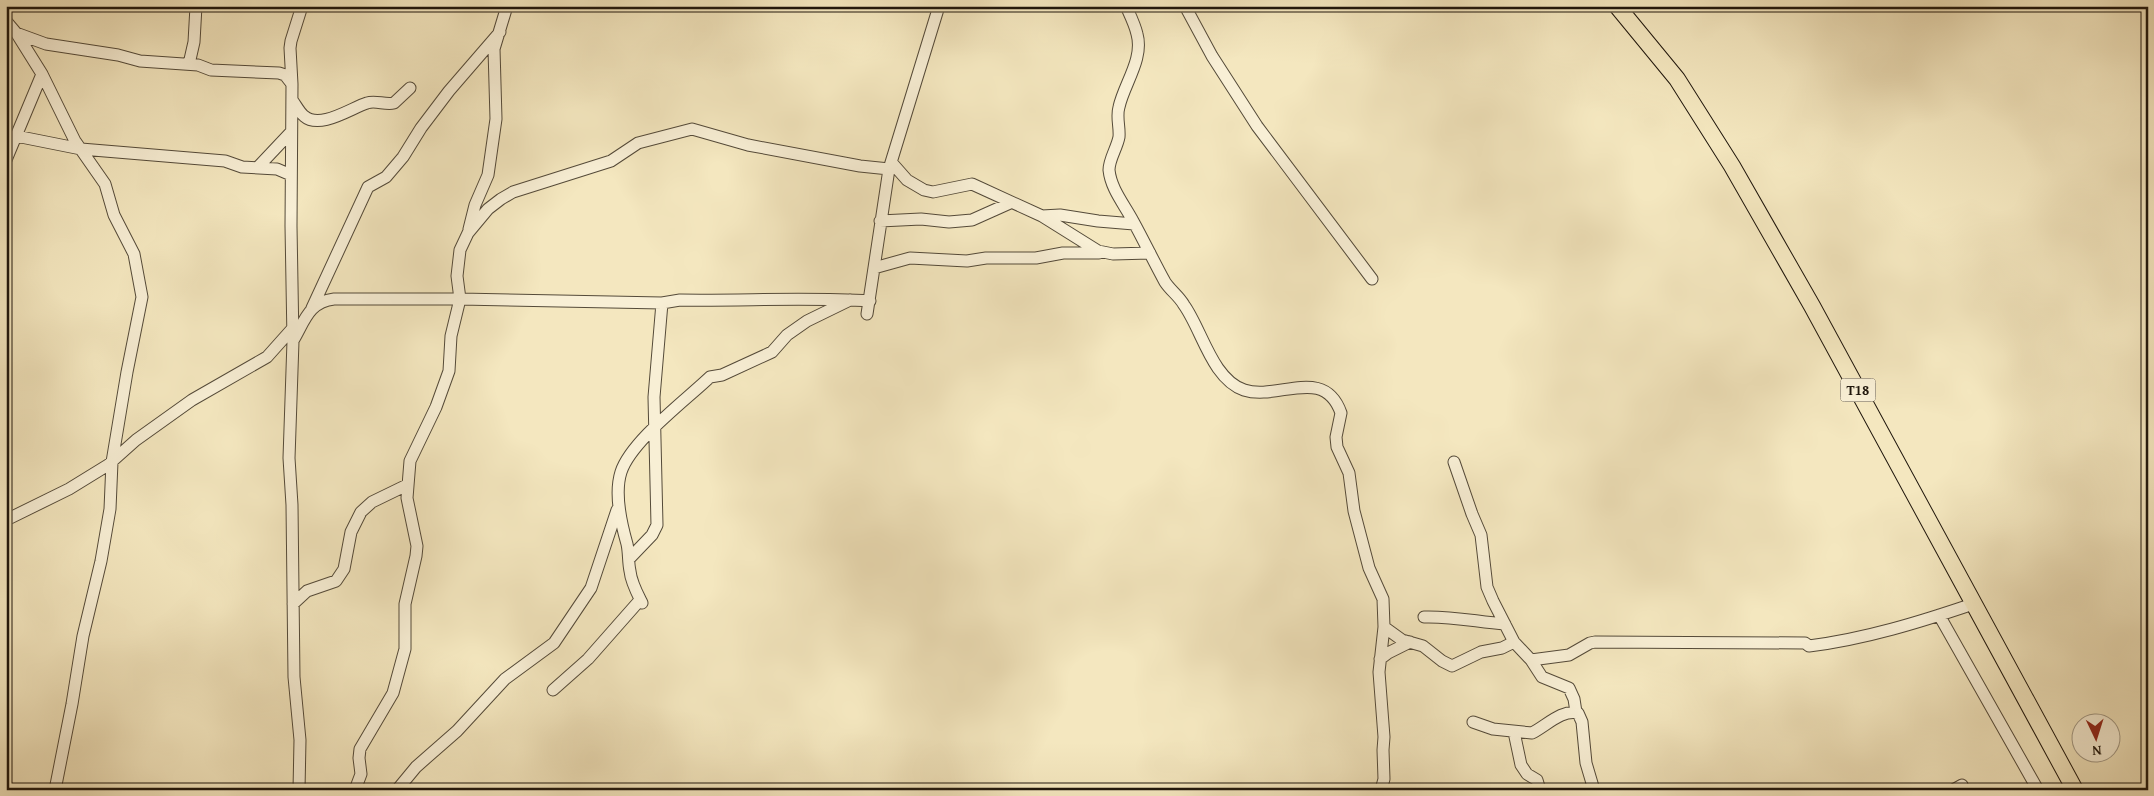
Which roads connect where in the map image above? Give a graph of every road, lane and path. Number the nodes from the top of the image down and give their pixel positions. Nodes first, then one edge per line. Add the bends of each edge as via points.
1 (196, 6) edge
2 (302, 6) edge
3 (507, 6) edge
4 (939, 6) edge
5 (1126, 6) edge
6 (1185, 6) edge
7 (1617, 6) edge
8 (6, 21) edge
9 (12, 32) edge
10 (500, 32) junction
11 (189, 64) junction
12 (42, 74) junction
13 (292, 84) junction
14 (410, 88) dead end
15 (292, 100) junction
16 (291, 132) junction
17 (16, 136) junction
18 (81, 149) junction
19 (6, 160) edge
20 (890, 166) junction
21 (257, 168) junction
22 (291, 175) junction
23 (1010, 203) junction
24 (1042, 216) junction
25 (880, 221) junction
26 (1134, 224) junction
27 (468, 233) junction
28 (1106, 253) junction
29 (1150, 253) junction
30 (874, 268) junction
31 (1372, 279) dead end
32 (460, 299) junction
33 (852, 300) junction
34 (870, 301) junction
35 (662, 303) junction
36 (312, 308) junction
37 (868, 314) dead end
38 (292, 329) junction
39 (293, 341) junction
40 (655, 427) junction
41 (112, 462) junction
42 (1454, 462) dead end
43 (407, 484) junction
44 (620, 502) junction
45 (6, 520) edge
46 (629, 559) junction
47 (293, 604) junction
48 (1973, 604) junction
49 (1939, 615) junction
50 (1424, 617) dead end
51 (1505, 624) junction
52 (1384, 627) junction
53 (1410, 642) junction
54 (1514, 642) junction
55 (1380, 658) junction
56 (1531, 660) junction
57 (553, 690) dead end
58 (1576, 712) junction
59 (1474, 722) dead end
60 (1514, 732) junction
61 (1384, 786) edge
62 (55, 790) edge
63 (299, 790) edge
64 (354, 790) edge
65 (397, 790) edge
66 (1540, 790) edge
67 (1594, 790) edge
68 (2038, 790) edge
69 (2075, 790) edge

1 - 11 street
2 - 13 street via 291,41
3 - 10 street
4 - 20 street
5 - 26 street via 1138,46 1135,65 1118,110 1119,137 1109,169 1113,186
6 - 31 street via 1212,56 1257,126
7 - 48 highway, T18 via 1677,79 1732,166 1812,306
8 - 9 street
9 - 11 street via 46,44 132,60
9 - 12 street
10 - 27 street via 494,49 496,119 488,174
10 - 36 street via 449,90 386,177 368,187
11 - 13 street via 211,70 279,73
12 - 17 street
12 - 18 street
13 - 15 street
14 - 15 street via 394,103 369,102 322,120 304,116
15 - 16 street
16 - 21 street
16 - 22 street
17 - 18 street
17 - 19 street
18 - 21 street via 225,161
18 - 41 street via 104,184 114,214 134,254 142,293
20 - 23 street via 924,190 933,192 976,185
20 - 25 street
20 - 27 street via 860,166 748,145 692,129 638,143 611,161 513,192 488,209
21 - 22 street via 277,169
22 - 38 street
23 - 24 street
23 - 25 street via 972,220
24 - 26 street via 1060,215
24 - 28 street via 1088,246
25 - 30 street
26 - 29 street
27 - 32 street via 458,261
28 - 29 street
28 - 30 street via 968,261 910,258
29 - 52 street via 1166,284 1184,304 1214,361 1230,383 1260,393 1312,386 1321,389 1339,406 1342,415 1336,437 1337,447 1349,473 1352,502 1370,568 1382,595
30 - 34 street
32 - 35 street
32 - 36 street via 334,300
32 - 43 street via 451,336 447,376 410,461
33 - 34 street
33 - 35 street via 680,300
33 - 40 street via 807,321 787,335 772,352 722,375 710,377
34 - 37 street
35 - 40 street via 654,397
36 - 39 street
38 - 39 street
38 - 41 street via 266,357 192,400 136,440
39 - 47 street via 289,458
40 - 44 street via 621,471
40 - 46 street via 657,525
41 - 45 street via 69,489
41 - 62 street via 110,509 101,561 83,636
42 - 51 street via 1481,535 1488,587
43 - 47 street via 372,502 361,512 351,532 344,569 336,581 307,590
43 - 64 street via 417,546 405,604 405,649 393,693 360,749 361,774
44 - 46 street
44 - 65 street via 591,588 554,643 505,679
46 - 57 street via 631,579 641,602
47 - 63 street via 294,677 300,740
48 - 49 street
48 - 69 highway, T18
49 - 56 street via 1874,634 1819,645 1595,642 1569,655
49 - 68 street
50 - 51 street
51 - 54 street
52 - 53 street via 1396,637
52 - 55 street
53 - 54 street via 1423,646 1452,666 1481,652
53 - 55 street
54 - 56 street
55 - 61 street
56 - 58 street via 1543,678 1569,688
58 - 60 street via 1548,721 1532,733
58 - 67 street via 1582,722 1584,752
59 - 60 street
60 - 66 street via 1522,765 1527,774 1537,780

